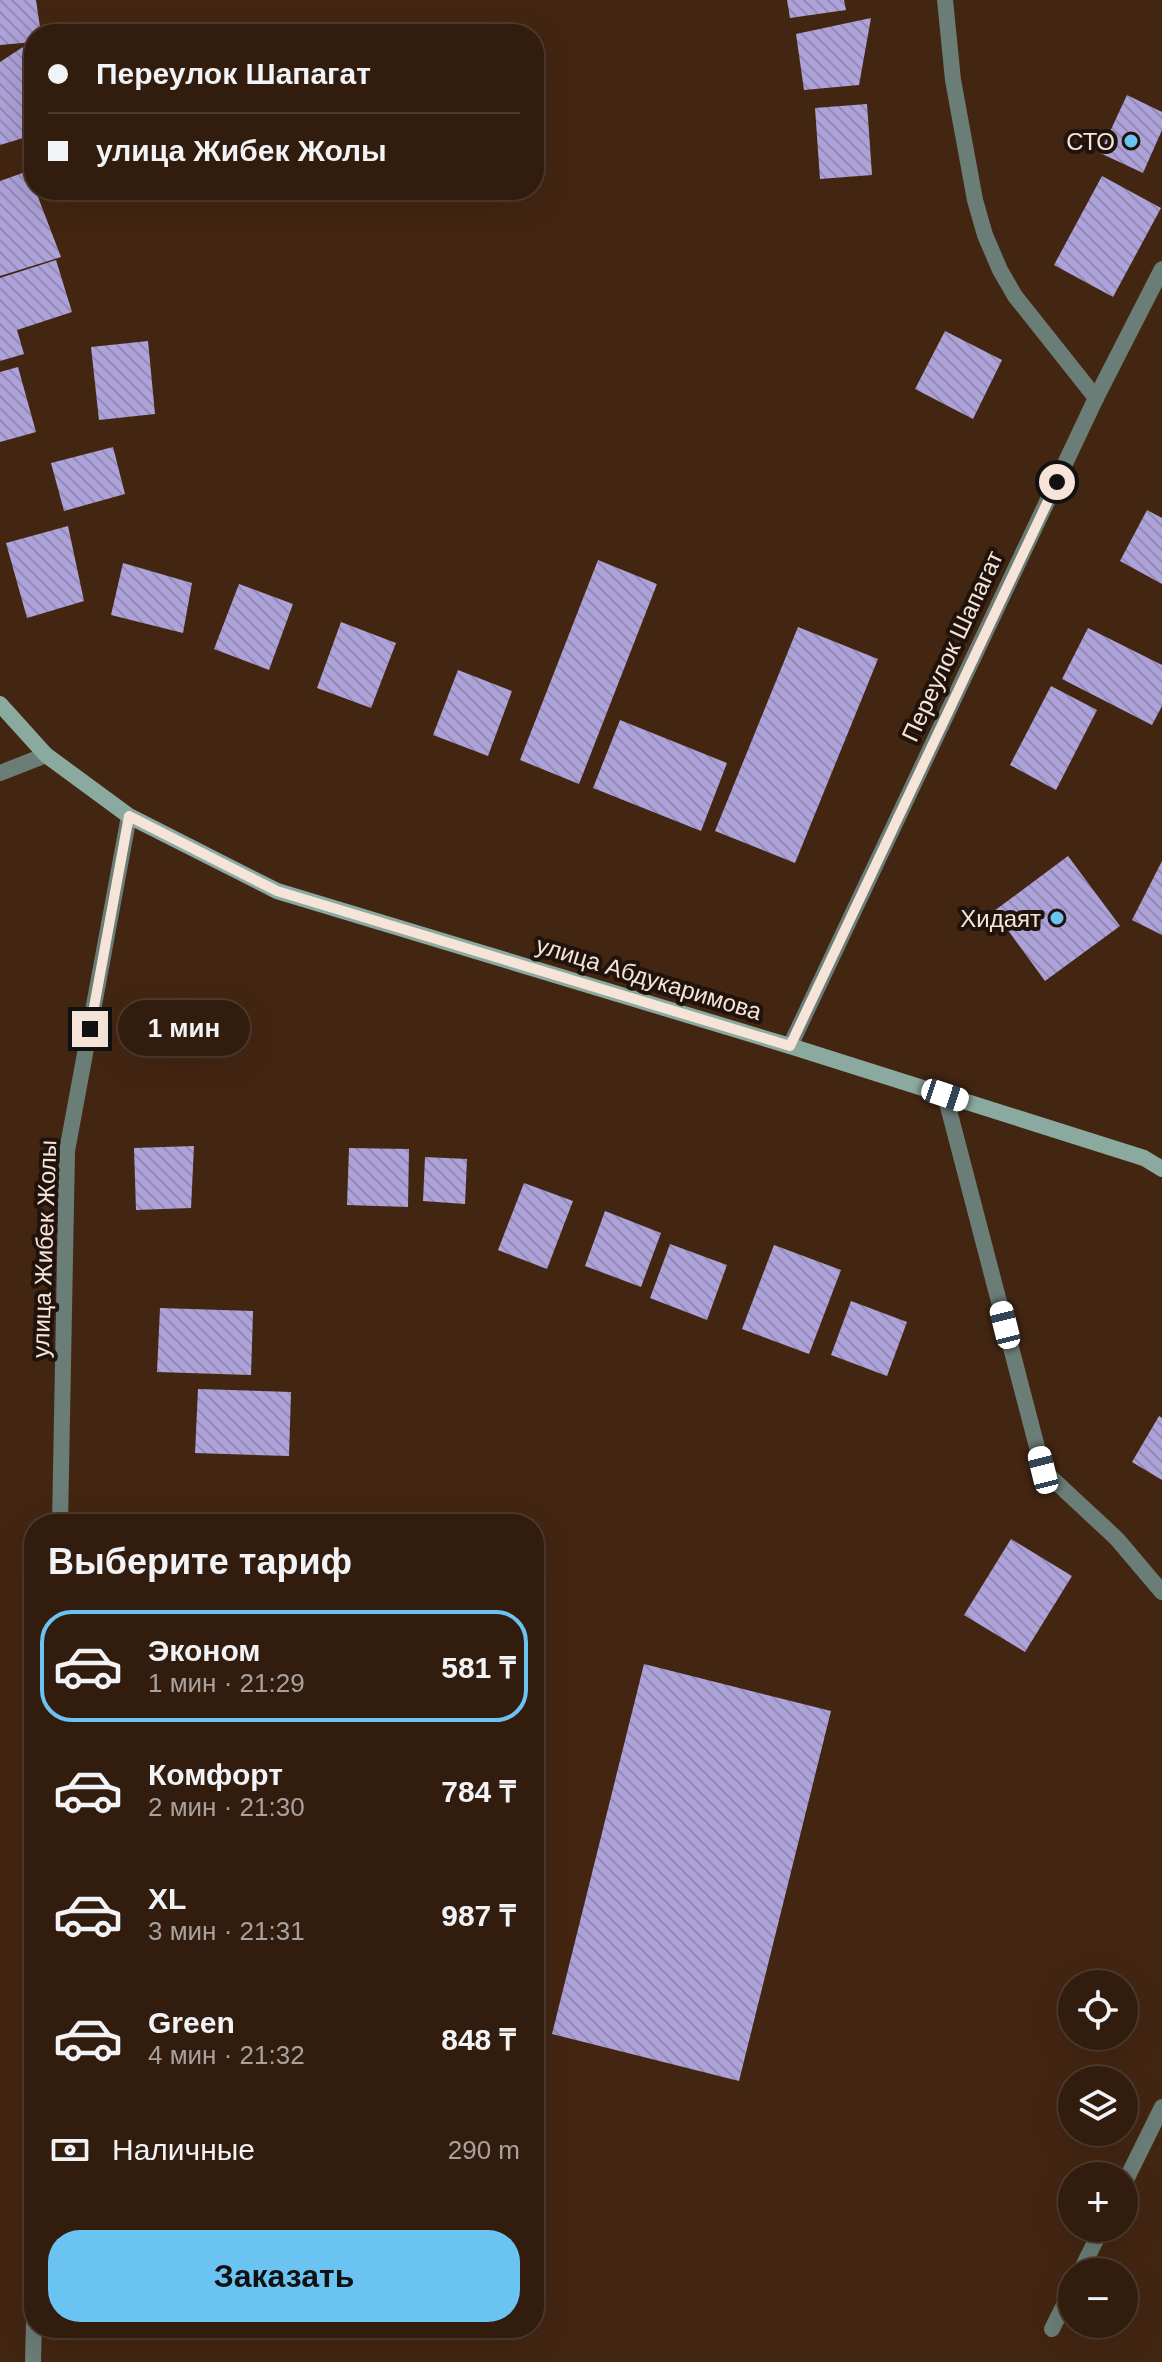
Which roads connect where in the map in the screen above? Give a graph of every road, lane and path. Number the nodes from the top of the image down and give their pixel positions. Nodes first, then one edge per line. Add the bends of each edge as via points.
1 (945, 0) edge
2 (1162, 269) edge
3 (1096, 398) junction
4 (0, 704) edge
5 (46, 755) junction
6 (0, 773) edge
7 (129, 816) junction
8 (790, 1046) junction
9 (945, 1095) junction
10 (1162, 1169) edge
11 (60, 1514) edge
12 (1162, 1592) edge
13 (1162, 2107) edge
14 (1135, 2162) edge
15 (1058, 2317) edge
16 (1052, 2329) dead end
17 (34, 2338) edge
18 (33, 2362) edge

1 - 3 street via 953,80 985,235 1015,296
2 - 3 street, Переулок Шапагат
3 - 8 street, Переулок Шапагат
4 - 5 main road
5 - 6 street
5 - 7 main road
7 - 8 main road, улица Абдукаримова via 277,891
7 - 11 street, улица Жибек Жолы via 67,1151
8 - 9 main road, улица Абдукаримова
9 - 10 main road, улица Абдукаримова via 1144,1158
9 - 12 street via 1043,1470 1117,1539
13 - 14 street
15 - 16 street
17 - 18 street

